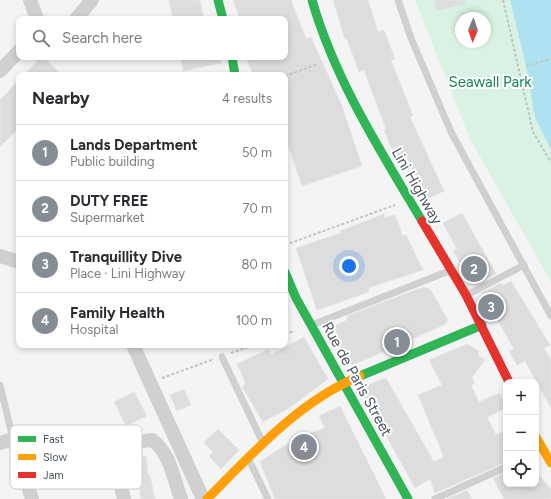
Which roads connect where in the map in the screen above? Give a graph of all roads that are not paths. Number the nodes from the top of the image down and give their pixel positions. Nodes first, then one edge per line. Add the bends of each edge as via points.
1 (30, 0) edge
2 (92, 0) edge
3 (218, 0) edge
4 (312, 0) edge
5 (398, 0) edge
6 (36, 16) edge
7 (79, 16) edge
8 (222, 16) edge
9 (16, 54) edge
10 (232, 60) edge
11 (0, 72) edge
12 (234, 72) edge
13 (0, 256) edge
14 (16, 261) edge
15 (524, 265) junction
16 (450, 270) junction
17 (288, 279) edge
18 (466, 295) junction
19 (551, 316) edge
20 (312, 325) junction
21 (482, 325) junction
22 (134, 348) edge
23 (222, 357) road end
24 (508, 379) edge
25 (343, 382) junction
26 (0, 385) edge
27 (6, 441) edge
28 (142, 443) edge
29 (263, 443) junction
30 (551, 445) edge
31 (539, 452) edge
32 (248, 458) junction
33 (551, 463) edge
34 (503, 468) edge
35 (28, 489) edge
36 (122, 489) edge
37 (32, 499) edge
38 (124, 499) edge
39 (181, 499) edge
40 (203, 499) edge
41 (207, 499) edge
42 (268, 499) edge
43 (408, 499) edge
44 (435, 499) edge

1 - 6 street
2 - 7 street
3 - 8 street
4 - 16 street, Lini Highway via 332,58 358,113
5 - 15 lane via 411,38 451,132
9 - 11 street
10 - 12 street
13 - 14 street
15 - 18 lane
15 - 19 lane
16 - 18 street, Lini Highway
16 - 20 lane
17 - 20 street, Rue de Paris Street
18 - 21 street, Lini Highway
20 - 25 street, Rue de Paris Street
21 - 24 street, Lini Highway
21 - 25 street
22 - 40 street
23 - 29 lane
25 - 29 street
25 - 43 street, Rue de Paris Street
26 - 27 lane
28 - 39 street via 152,440 165,454
29 - 32 street
30 - 31 lane
31 - 33 street
32 - 41 street
32 - 42 lane
34 - 44 lane
35 - 37 street
36 - 38 street

